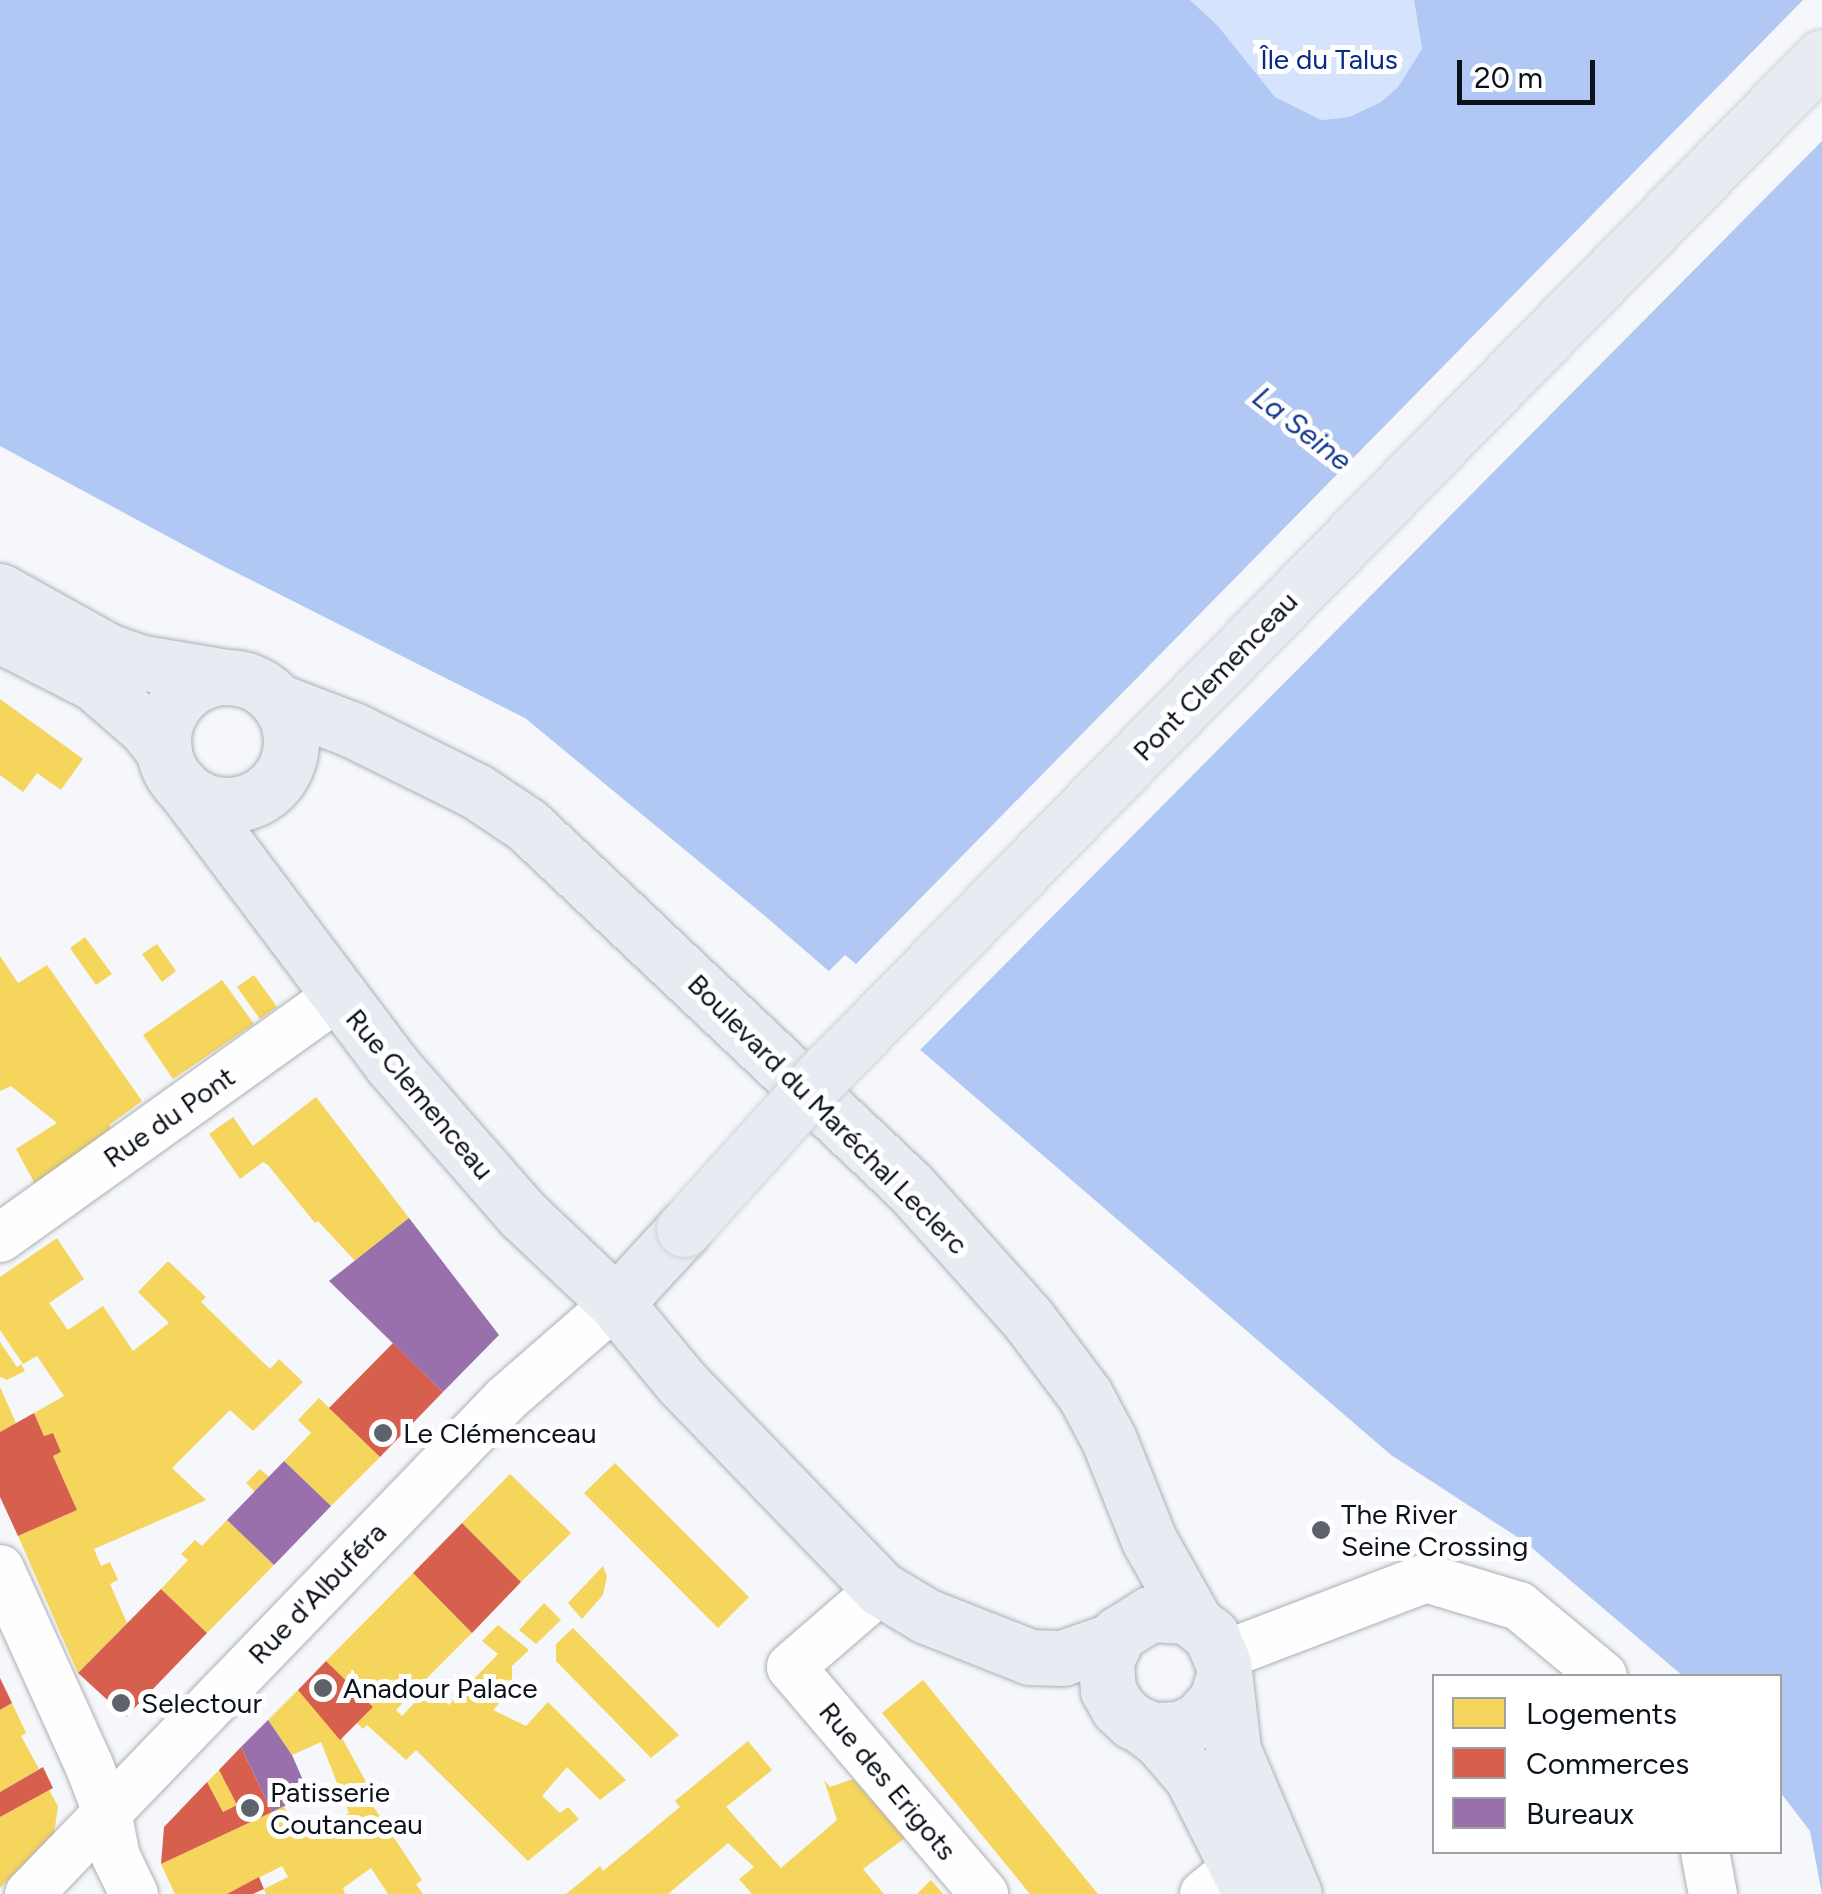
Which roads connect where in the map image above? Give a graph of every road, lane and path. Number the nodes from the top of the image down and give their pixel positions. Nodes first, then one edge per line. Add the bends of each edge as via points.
1 (1822, 58) edge
2 (0, 591) edge
3 (0, 635) edge
4 (227, 677) junction
5 (277, 702) junction
6 (421, 766) junction
7 (173, 769) junction
8 (266, 785) junction
9 (244, 866) junction
10 (338, 996) junction
11 (0, 1238) edge
12 (616, 1303) junction
13 (1149, 1540) junction
14 (0, 1569) edge
15 (881, 1589) junction
16 (1121, 1632) junction
17 (1213, 1651) junction
18 (1038, 1659) junction
19 (1601, 1674) edge
20 (1129, 1716) junction
21 (106, 1812) junction
22 (1705, 1854) edge
23 (1231, 1885) edge
24 (29, 1894) edge
25 (134, 1894) edge
26 (984, 1894) edge
27 (1294, 1894) edge
28 (1713, 1894) edge

1 - 12 main road, Pont Clemenceau, bridge via 835,1063
2 - 4 main road via 108,651 159,668
3 - 7 main road via 118,700
4 - 5 main road via 251,682
4 - 7 main road via 203,682 178,700 166,721
5 - 6 main road, Boulevard du Maréchal Leclerc via 353,730
5 - 8 main road via 290,731
6 - 8 main road, Boulevard du Maréchal Leclerc via 340,758
6 - 13 main road, Boulevard du Maréchal Leclerc via 490,799 554,847 910,1187 1085,1395
7 - 8 main road via 209,802
7 - 9 main road, Rue Clemenceau
8 - 9 main road via 241,829
9 - 10 main road, Rue Clemenceau
10 - 11 street, Rue du Pont
10 - 12 main road, Rue Clemenceau via 522,1214
12 - 15 main road, Rue Clemenceau via 682,1383
12 - 21 street, Rue d'Albuféra via 506,1400
13 - 16 main road
13 - 17 main road, Boulevard du Maréchal Leclerc
14 - 21 street
15 - 18 main road, Rue Clemenceau via 988,1644
15 - 26 street, Rue des Erigots via 791,1667
16 - 17 main road via 1164,1612
16 - 18 main road via 1084,1653
16 - 20 main road via 1105,1676
17 - 19 street via 1426,1578 1518,1606
17 - 20 main road via 1218,1699 1193,1724 1166,1730
17 - 27 main road via 1232,1750
18 - 20 main road
20 - 23 main road via 1192,1777
21 - 24 street, Rue d'Albuféra
21 - 25 street via 116,1857
22 - 28 street

